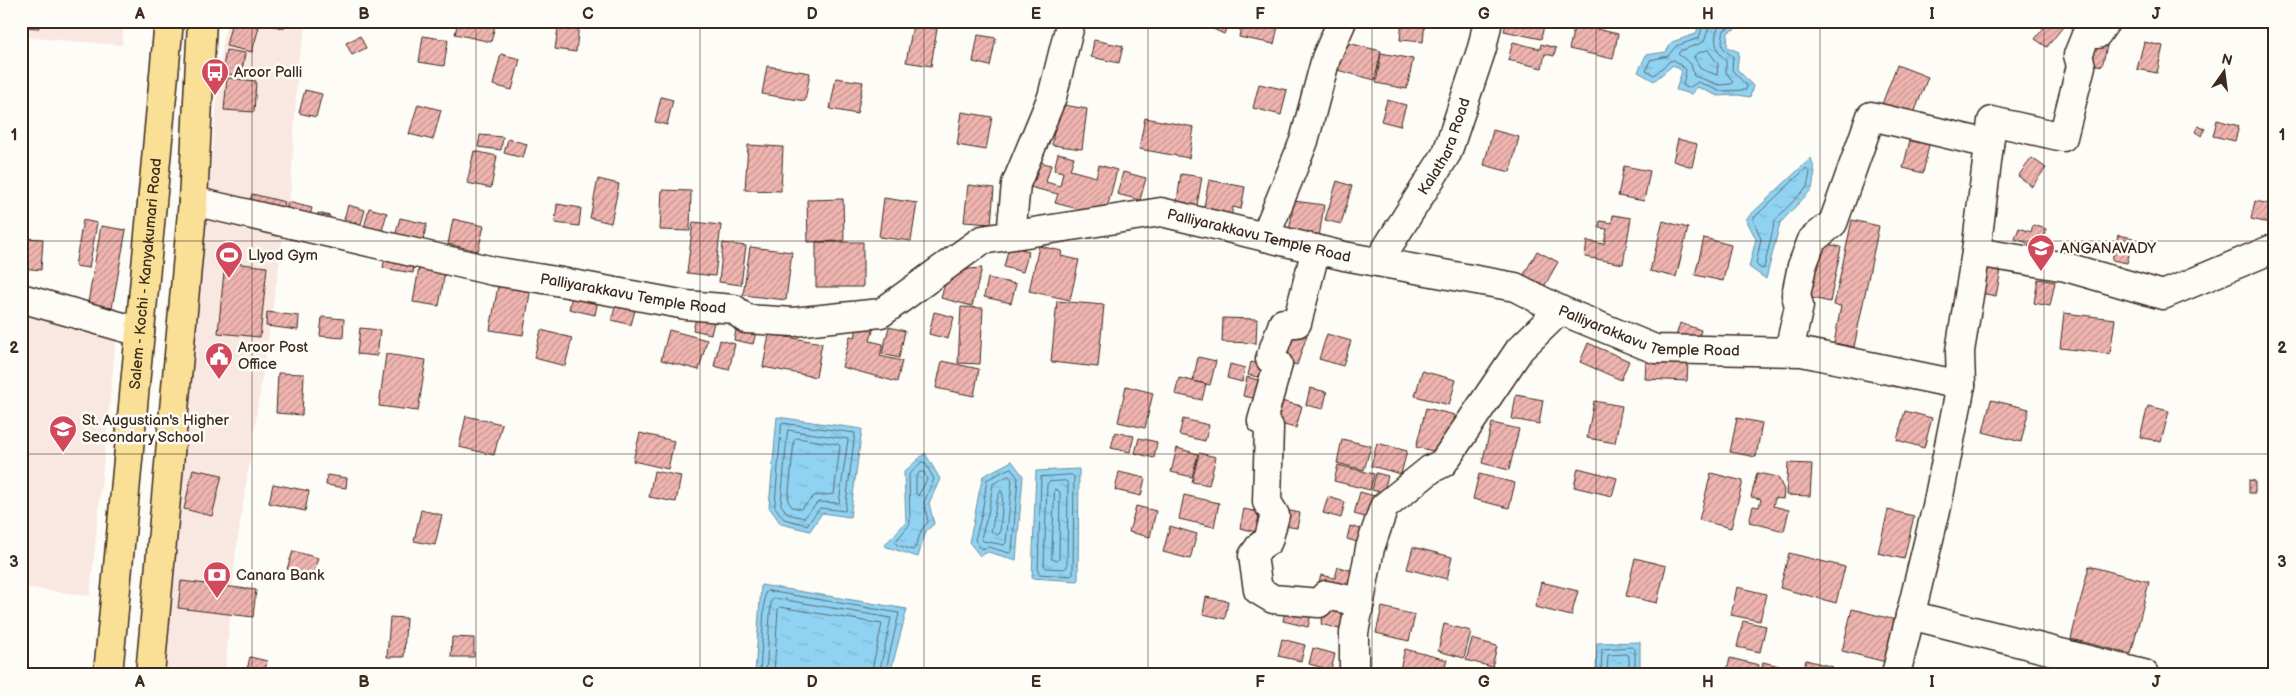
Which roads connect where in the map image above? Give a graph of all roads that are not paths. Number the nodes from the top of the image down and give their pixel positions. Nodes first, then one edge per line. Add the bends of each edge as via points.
1 (169, 21) edge
2 (202, 21) edge
3 (1071, 21) edge
4 (1342, 21) edge
5 (1488, 21) edge
6 (2106, 21) edge
7 (1989, 144) junction
8 (193, 201) junction
9 (1011, 235) junction
10 (1265, 237) junction
11 (2275, 248) edge
12 (1316, 249) junction
13 (1976, 252) junction
14 (1378, 262) junction
15 (21, 298) edge
16 (1560, 310) junction
17 (140, 332) junction
18 (1789, 351) junction
19 (1961, 385) junction
20 (1360, 602) junction
21 (1910, 615) junction
22 (108, 674) edge
23 (150, 674) edge
24 (1354, 674) edge
25 (1896, 674) edge
26 (2144, 674) edge

1 - 17 highway, Salem - Kochi - Kanyakumari Road
2 - 8 highway
3 - 9 street via 1052,97 1016,184
4 - 10 street via 1326,58 1304,141
5 - 14 street, Kalathara Road via 1447,153
6 - 7 street via 2097,34 2087,33 2078,56 2081,66 2063,137 1992,121
7 - 13 street
7 - 18 street via 1871,116 1833,223 1812,240 1802,266 1796,295 1799,306
8 - 9 street, Palliyarakkavu Temple Road via 493,271 686,305 719,307 734,310 746,319 793,322 881,313 982,240
8 - 23 highway
9 - 10 street, Palliyarakkavu Temple Road via 1162,212
10 - 12 street, Palliyarakkavu Temple Road
11 - 13 street via 2163,295 2066,266
12 - 14 street, Palliyarakkavu Temple Road
12 - 20 street via 1296,323 1283,323 1270,359 1278,364 1262,421 1269,427 1267,502 1275,515 1268,541 1253,556 1258,590 1273,599 1319,603 1326,595
13 - 19 street via 1960,351
14 - 16 street, Palliyarakkavu Temple Road via 1516,287
15 - 17 street
16 - 18 street, Palliyarakkavu Temple Road via 1655,349
16 - 20 street via 1520,349 1443,463 1384,507 1370,548
17 - 22 highway, Salem - Kochi - Kanyakumari Road
18 - 19 street, Palliyarakkavu Temple Road
19 - 21 street via 1938,506
20 - 24 street via 1354,633
21 - 25 street
21 - 26 street

